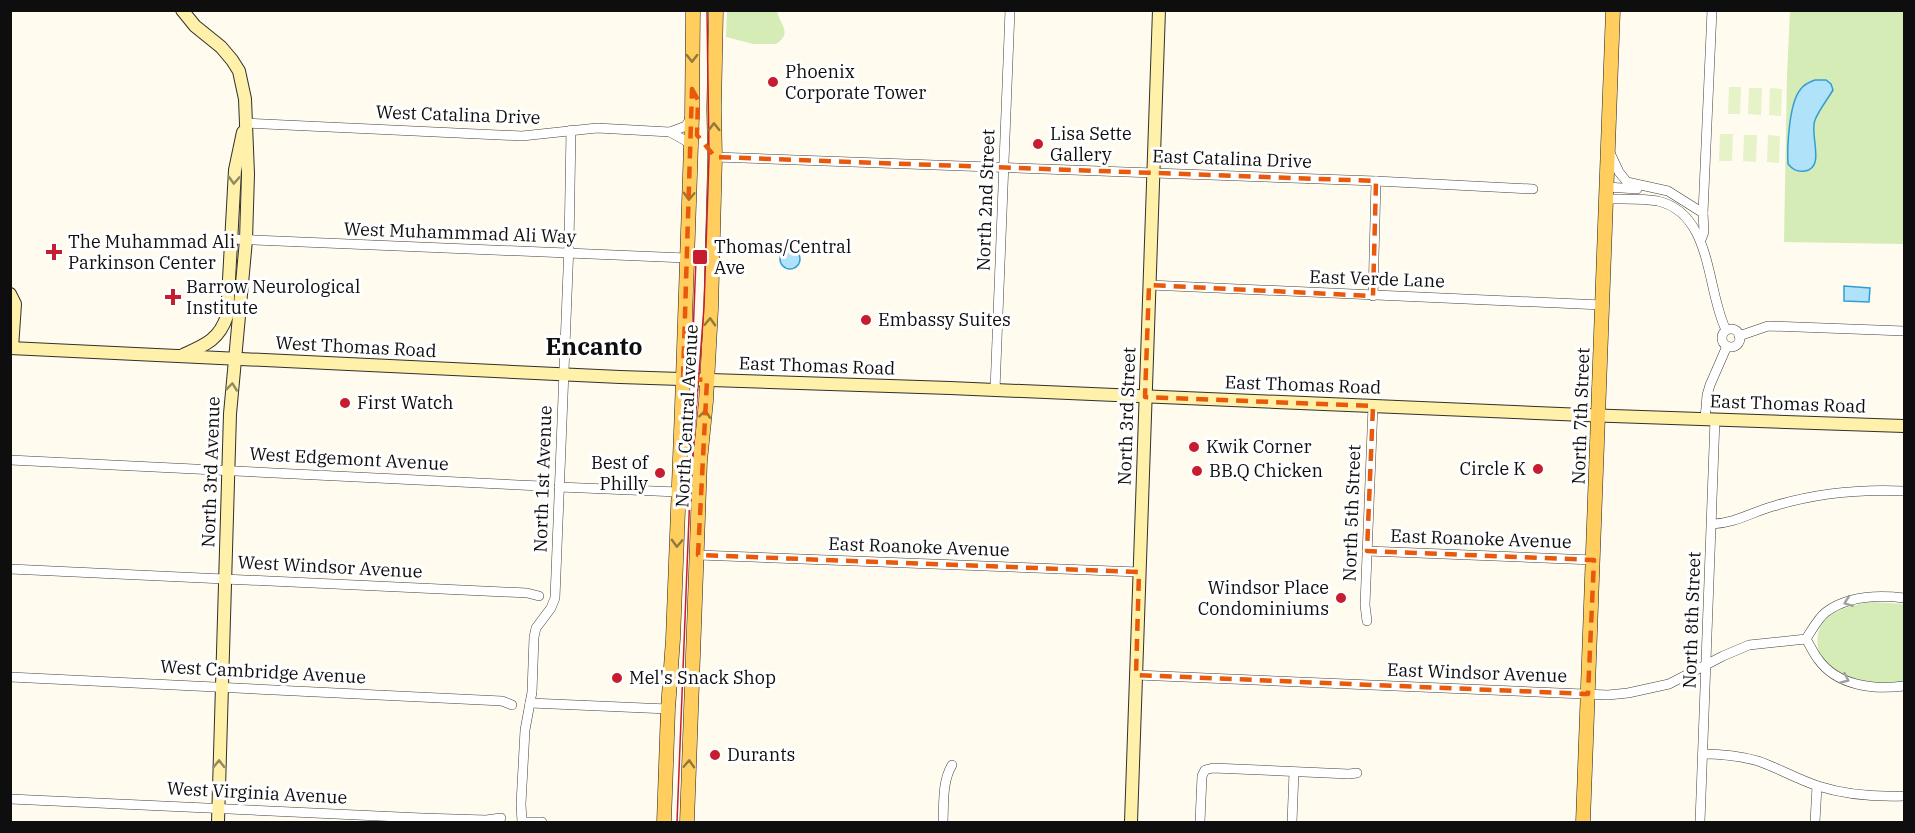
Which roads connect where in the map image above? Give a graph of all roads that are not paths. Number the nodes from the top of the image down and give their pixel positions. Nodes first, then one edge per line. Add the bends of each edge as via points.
1 (182, 10) edge
2 (693, 10) edge
3 (716, 10) edge
4 (1010, 10) edge
5 (1159, 10) edge
6 (1613, 10) edge
7 (1712, 10) edge
8 (692, 89) junction
9 (692, 116) junction
10 (245, 123) junction
11 (571, 130) junction
12 (670, 132) junction
13 (691, 147) junction
14 (1608, 151) junction
15 (715, 157) junction
16 (1004, 167) junction
17 (1154, 173) junction
18 (1376, 181) junction
19 (1648, 187) junction
20 (1533, 189) dead end
21 (1670, 192) junction
22 (1607, 193) junction
23 (1665, 204) junction
24 (1692, 207) junction
25 (1703, 213) junction
26 (1684, 216) junction
27 (232, 239) junction
28 (246, 240) junction
29 (1701, 240) junction
30 (568, 254) junction
31 (686, 258) junction
32 (1149, 285) junction
33 (10, 294) edge
34 (1373, 296) junction
35 (228, 301) junction
36 (1602, 305) junction
37 (1726, 330) junction
38 (1905, 331) edge
39 (1739, 336) junction
40 (1726, 346) junction
41 (11, 348) edge
42 (180, 357) junction
43 (233, 359) junction
44 (564, 375) junction
45 (683, 380) junction
46 (703, 380) junction
47 (995, 390) junction
48 (1145, 397) junction
49 (1373, 406) junction
50 (1599, 416) junction
51 (1710, 419) junction
52 (1905, 426) edge
53 (10, 460) edge
54 (228, 470) junction
55 (542, 486) dead end
56 (559, 487) junction
57 (1905, 491) edge
58 (678, 492) junction
59 (1712, 524) junction
60 (1367, 551) junction
61 (698, 555) junction
62 (1594, 560) junction
63 (10, 569) edge
64 (1139, 572) junction
65 (225, 579) junction
66 (539, 596) dead end
67 (1905, 598) edge
68 (1368, 621) dead end
69 (1806, 639) junction
70 (1707, 665) junction
71 (1136, 675) junction
72 (10, 677) edge
73 (1905, 686) edge
74 (222, 687) junction
75 (1588, 694) junction
76 (531, 702) junction
77 (512, 705) dead end
78 (668, 709) junction
79 (1703, 754) junction
80 (952, 765) dead end
81 (1294, 772) junction
82 (1357, 773) dead end
83 (1817, 786) junction
84 (1905, 796) edge
85 (10, 799) edge
86 (218, 808) junction
87 (501, 818) dead end
88 (218, 822) edge
89 (522, 822) edge
90 (542, 822) edge
91 (664, 822) edge
92 (687, 822) edge
93 (943, 822) edge
94 (1131, 822) edge
95 (1200, 822) edge
96 (1292, 822) edge
97 (1583, 822) edge
98 (1700, 822) edge
99 (1815, 822) edge

1 - 10 street, North 3rd Avenue via 221,47 239,71
2 -> 8 main road, North Central Avenue
15 -> 3 main road, North Central Avenue
4 - 16 street, North 2nd Street
5 - 17 street, North 3rd Street
6 - 14 main road, North 7th Street
7 - 25 street
8 - 9 main road, North Central Avenue
8 - 15 main road via 698,100 697,135
9 - 12 street via 686,126
9 - 13 main road, North Central Avenue
10 - 11 street, West Catalina Drive via 522,136
10 -> 27 street, North 3rd Avenue via 235,170
10 - 28 street, North 3rd Avenue
11 - 12 street, West Catalina Drive
11 - 30 street, North 1st Avenue
12 - 13 street
13 -> 31 main road, North Central Avenue
14 - 19 street via 1624,180
14 - 22 main road, North 7th Street
15 - 16 street, East Catalina Drive
46 -> 15 main road, North Central Avenue
16 - 17 street, East Catalina Drive
16 - 47 street, North 2nd Street
17 - 18 street, East Catalina Drive
17 - 32 street, North 3rd Street
18 - 20 street, East Catalina Drive
18 - 34 street
19 - 21 street
19 - 22 street
21 - 23 street
21 - 24 street
22 - 23 street
22 - 36 main road, North 7th Street
23 - 26 street
24 - 25 street
24 - 26 street
25 - 29 street
26 - 29 street
27 - 28 street, West Muhammmad Ali Way
27 - 35 street, North 3rd Avenue
28 - 30 street, West Muhammmad Ali Way
28 - 43 street, North 3rd Avenue
29 - 37 street
30 - 31 street, West Muhammmad Ali Way
30 - 44 street, North 1st Avenue
31 - 45 main road, North Central Avenue
32 - 34 street, East Verde Lane
32 - 48 street, North 3rd Street
33 - 41 street via 15,304
34 - 36 street, East Verde Lane
35 - 42 street, North 3rd Avenue via 219,334
35 - 43 street via 233,313
36 - 50 main road, North 7th Street
37 - 39 street via 1734,330
37 - 40 street via 1722,337
38 - 39 street via 1768,326
39 - 40 street via 1736,345
40 - 51 street, North 8th Street via 1707,395
41 - 42 street, West Thomas Road
42 - 43 street, West Thomas Road
43 - 44 street, West Thomas Road
54 -> 43 street, North 3rd Avenue
44 - 45 street, West Thomas Road
44 - 56 street, North 1st Avenue
45 - 46 street, West Thomas Road
45 - 58 main road, North Central Avenue
46 - 47 street, East Thomas Road
61 -> 46 main road, North Central Avenue
47 - 48 street, East Thomas Road
48 - 49 street, East Thomas Road
48 - 64 street, North 3rd Street
49 - 50 street, East Thomas Road
49 - 60 street, North 5th Street
50 - 51 street, East Thomas Road
50 - 62 main road, North 7th Street
51 - 52 street, East Thomas Road
51 - 59 street, North 8th Street
53 - 54 street, West Edgemont Avenue
54 - 55 street, West Edgemont Avenue
54 - 65 street, North 3rd Avenue
56 - 58 street
56 - 76 street, North 1st Avenue via 555,597 536,628
57 - 59 street via 1832,493 1771,506 1726,524
58 -> 78 main road, North Central Avenue
59 - 70 street, North 8th Street
60 - 62 street, East Roanoke Avenue
60 - 68 street, North 5th Street
61 - 64 street, East Roanoke Avenue
92 -> 61 main road, North Central Avenue
62 - 75 main road, North 7th Street
63 - 65 street, West Windsor Avenue
64 - 71 street, North 3rd Street
65 - 66 street, West Windsor Avenue
65 - 74 street, North 3rd Avenue
67 -> 69 street via 1855,599 1825,613
69 - 70 street, East Windsor Avenue via 1749,645
69 -> 73 street via 1819,661 1833,674 1882,689
70 - 75 street, East Windsor Avenue via 1658,687
70 - 79 street, North 8th Street
71 - 75 street, East Windsor Avenue
71 - 94 street, North 3rd Street
72 - 74 street, West Cambridge Avenue
74 - 77 street, West Cambridge Avenue via 480,699
86 -> 74 street, North 3rd Avenue
75 - 97 main road, North 7th Street
76 - 78 street
76 - 89 street, North 1st Avenue via 525,730
78 - 91 main road, North Central Avenue
79 - 83 street via 1758,762
79 - 98 street, North 8th Street
80 - 93 street via 945,784
81 - 82 street
81 - 95 street via 1205,770
81 - 96 street
83 - 84 street via 1856,795
83 - 99 street
85 - 86 street, West Virginia Avenue
86 - 87 street, West Virginia Avenue
86 - 88 street, North 3rd Avenue
89 - 90 street

